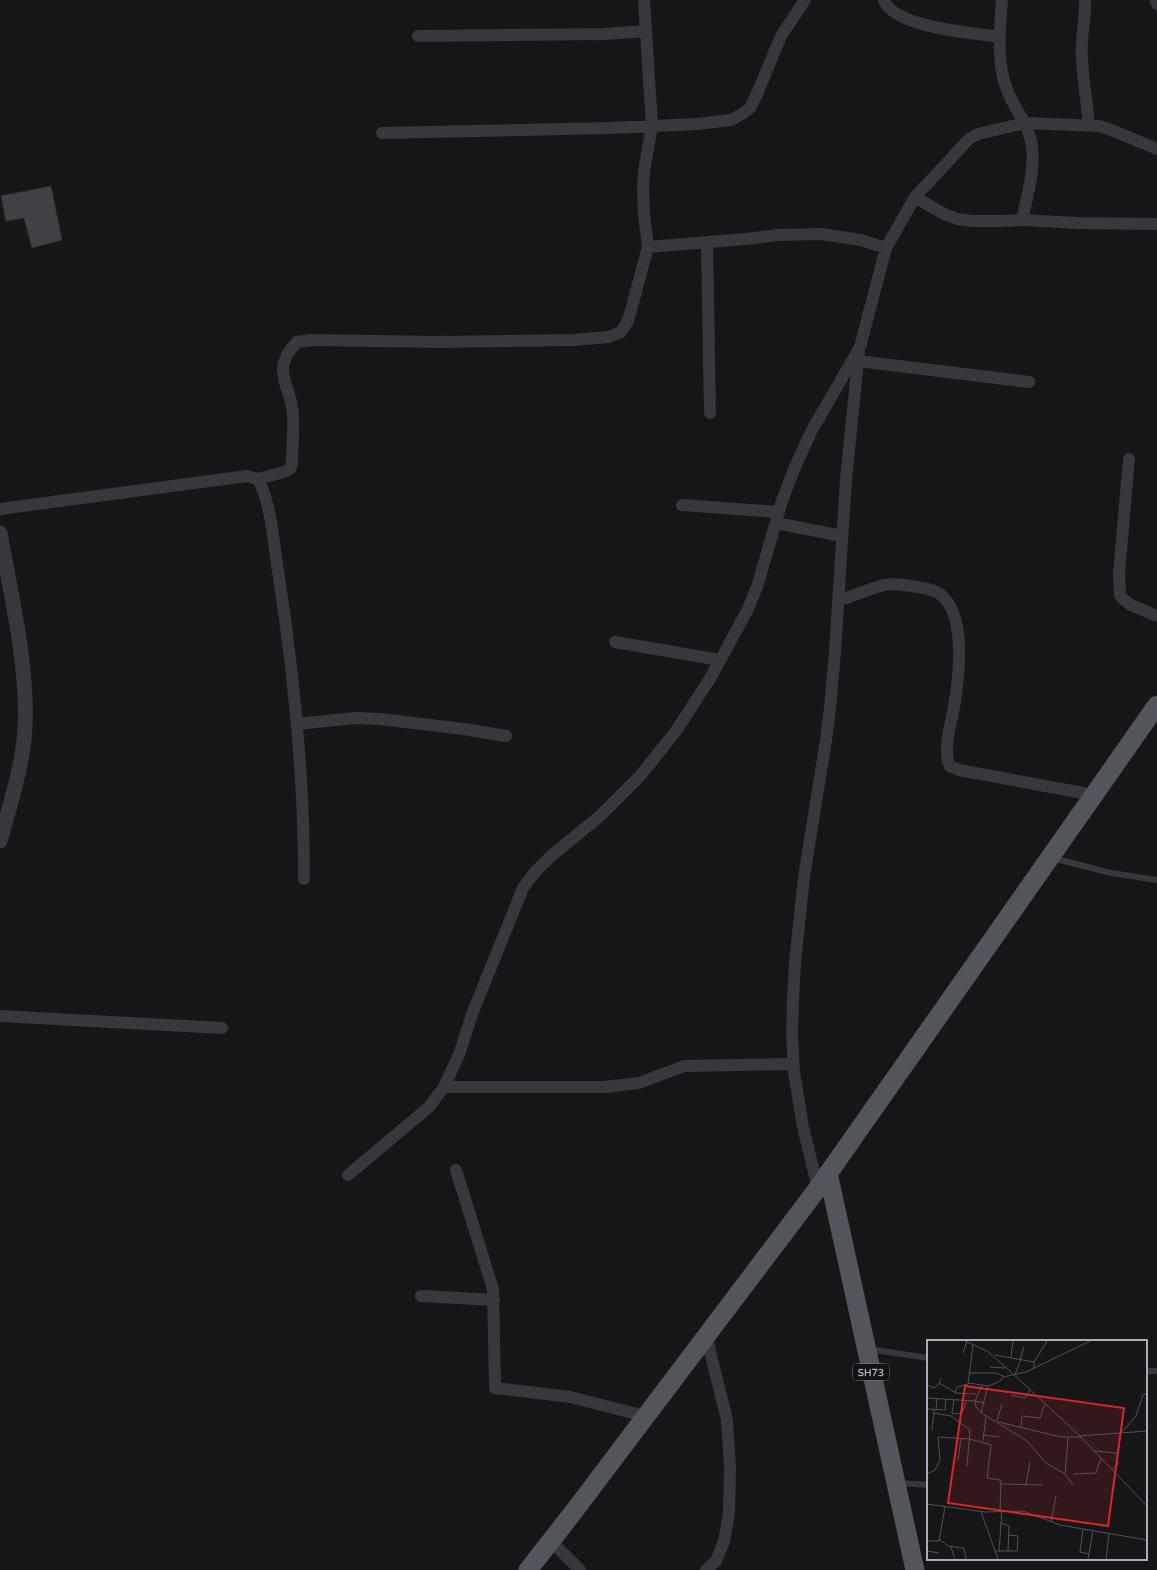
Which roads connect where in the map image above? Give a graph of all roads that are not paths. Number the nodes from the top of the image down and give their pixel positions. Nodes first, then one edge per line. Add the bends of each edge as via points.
1 (644, 0) edge
2 (805, 0) edge
3 (884, 0) edge
4 (1002, 0) edge
5 (1085, 0) edge
6 (1156, 0) edge
7 (1157, 4) edge
8 (646, 31) junction
9 (418, 36) dead end
10 (1000, 37) junction
11 (1025, 123) junction
12 (1089, 125) junction
13 (652, 126) junction
14 (382, 133) dead end
15 (1157, 150) edge
16 (915, 197) junction
17 (1022, 220) junction
18 (1157, 224) edge
19 (707, 242) junction
20 (648, 247) junction
21 (886, 248) junction
22 (860, 347) junction
23 (858, 361) junction
24 (1029, 382) dead end
25 (710, 413) dead end
26 (1129, 459) dead end
27 (258, 479) junction
28 (682, 505) dead end
29 (0, 509) edge
30 (777, 518) junction
31 (0, 534) edge
32 (842, 536) junction
33 (838, 601) junction
34 (1157, 616) edge
35 (615, 642) dead end
36 (720, 660) junction
37 (1157, 705) edge
38 (297, 724) junction
39 (506, 736) dead end
40 (1094, 795) junction
41 (0, 841) edge
42 (1051, 858) junction
43 (304, 879) dead end
44 (1157, 880) edge
45 (0, 1016) edge
46 (222, 1028) dead end
47 (793, 1064) junction
48 (444, 1088) junction
49 (456, 1170) dead end
50 (348, 1175) dead end
51 (823, 1180) junction
52 (421, 1296) dead end
53 (494, 1300) junction
54 (706, 1335) junction
55 (866, 1349) junction
56 (927, 1358) edge
57 (645, 1416) junction
58 (896, 1483) junction
59 (927, 1485) edge
60 (551, 1541) junction
61 (528, 1570) edge
62 (580, 1570) edge
63 (706, 1570) edge
64 (915, 1570) edge

1 - 8 street
2 - 13 street via 781,36 750,108 731,120
3 - 10 street via 887,7 901,17 920,24
4 - 10 street
5 - 12 street via 1082,59
6 - 7 street
8 - 9 street via 605,34
8 - 13 street
10 - 11 street via 1002,73 1014,106
11 - 12 street
11 - 16 street via 969,138
11 - 17 street via 1032,148 1032,161
12 - 15 street via 1109,129
13 - 14 street
13 - 20 street via 643,190
16 - 17 street via 958,219
16 - 21 street
17 - 18 street
19 - 20 street
19 - 21 street via 777,235 821,234 861,240
19 - 25 street
20 - 27 street via 628,321 621,332 609,337 574,340 296,342 285,358 283,371 293,413 292,463 290,469 284,472
21 - 22 street
22 - 23 street
22 - 30 street via 812,430 795,467
23 - 24 street
23 - 32 street
26 - 34 street via 1119,573 1120,595 1131,605
27 - 29 street via 247,476
27 - 38 street via 267,504 271,526
28 - 30 street
30 - 32 street
30 - 36 street via 747,611
31 - 41 street via 25,691 25,728 20,761
32 - 33 street
33 - 40 street via 884,585 897,584 928,589 940,594 950,604 955,617 960,660 947,749 950,766 959,770
33 - 47 street via 826,740 804,877 795,962
35 - 36 street
36 - 48 street via 676,731 640,776 600,816 535,872 522,888
37 - 40 main road
38 - 39 street via 355,718 380,719
38 - 43 street via 304,825
40 - 42 main road
42 - 44 lane via 1110,873
42 - 51 main road
45 - 46 street
47 - 48 street via 684,1066 639,1083 605,1087
47 - 51 street via 803,1127
48 - 50 street via 429,1107
49 - 53 street via 493,1289
51 - 54 main road
51 - 55 main road, SH73
52 - 53 street
53 - 57 street via 495,1388 570,1397
54 - 57 main road
54 - 63 street via 727,1420 730,1468 729,1513 724,1542 716,1561
55 - 56 lane
55 - 58 main road, SH73
57 - 60 main road
58 - 59 lane
58 - 64 main road, SH73
60 - 61 main road
60 - 62 street

